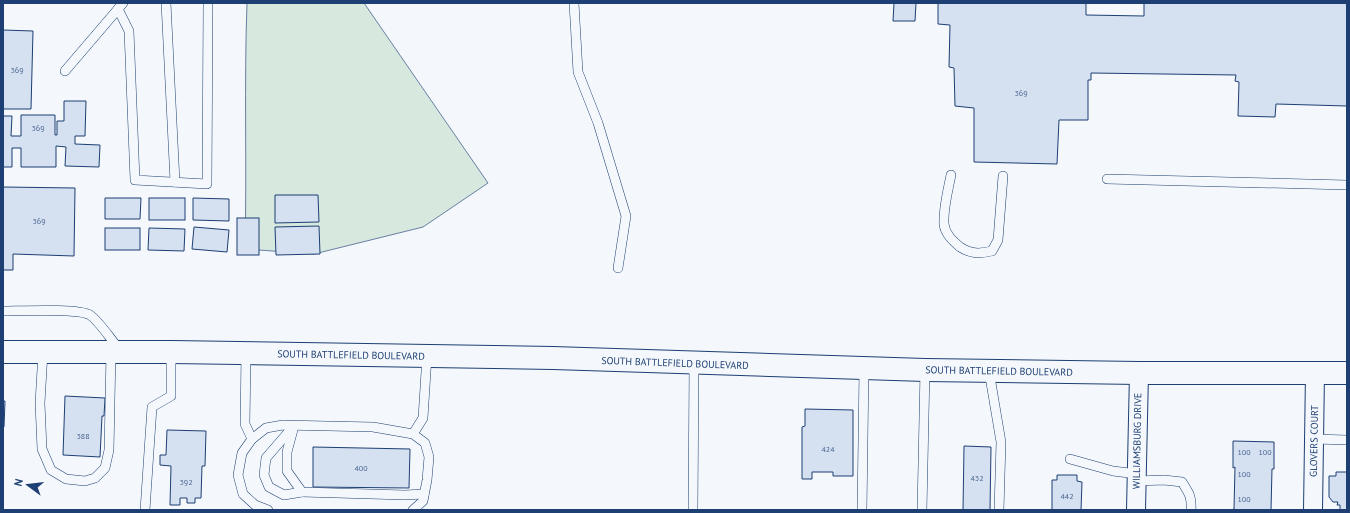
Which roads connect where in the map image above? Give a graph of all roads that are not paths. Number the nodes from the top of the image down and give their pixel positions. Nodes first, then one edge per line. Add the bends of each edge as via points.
1 (166, 3) edge
2 (208, 3) edge
3 (574, 3) edge
4 (121, 6) edge
5 (65, 71) dead end
6 (950, 175) dead end
7 (1003, 176) dead end
8 (1107, 179) dead end
9 (174, 182) junction
10 (1347, 185) edge
11 (618, 268) dead end
12 (3, 311) edge
13 (3, 352) edge
14 (43, 352) junction
15 (116, 352) junction
16 (171, 352) junction
17 (246, 353) junction
18 (427, 356) junction
19 (694, 363) junction
20 (864, 369) junction
21 (925, 370) junction
22 (989, 371) junction
23 (1138, 373) junction
24 (1315, 373) junction
25 (1347, 373) edge
26 (294, 426) junction
27 (413, 434) junction
28 (252, 439) junction
29 (1314, 439) junction
30 (1347, 440) edge
31 (1070, 459) dead end
32 (1136, 477) junction
33 (302, 492) junction
34 (424, 494) junction
35 (145, 510) edge
36 (268, 510) edge
37 (413, 510) edge
38 (693, 510) edge
39 (862, 510) edge
40 (922, 510) edge
41 (1000, 510) edge
42 (1136, 510) edge
43 (1191, 510) edge
44 (1313, 510) edge

1 - 9 lane
2 - 9 lane via 207,184
3 - 11 lane via 578,72 598,123 626,216
4 - 5 lane
4 - 9 lane via 129,31 134,180
6 - 7 lane via 944,226 952,240 967,252 982,254 992,251 998,240
8 - 10 lane
12 - 15 lane via 74,311 89,314 99,324
13 - 14 main road, SOUTH BATTLEFIELD BOULEVARD
14 - 15 main road, SOUTH BATTLEFIELD BOULEVARD
14 - 15 lane via 40,403 42,449 51,470 66,479 85,481 95,478 105,468 109,450
15 - 16 main road, SOUTH BATTLEFIELD BOULEVARD
16 - 17 main road, SOUTH BATTLEFIELD BOULEVARD
16 - 35 lane via 171,396 152,407
17 - 18 main road, SOUTH BATTLEFIELD BOULEVARD
17 - 28 lane via 245,424
18 - 19 main road, SOUTH BATTLEFIELD BOULEVARD
18 - 27 lane via 423,418
19 - 20 main road, SOUTH BATTLEFIELD BOULEVARD
19 - 38 lane
20 - 21 main road, SOUTH BATTLEFIELD BOULEVARD
20 - 39 lane
21 - 22 main road, SOUTH BATTLEFIELD BOULEVARD
21 - 40 lane
22 - 23 main road, SOUTH BATTLEFIELD BOULEVARD
22 - 41 lane via 1001,442
23 - 24 main road, SOUTH BATTLEFIELD BOULEVARD
23 - 32 street, WILLIAMSBURG DRIVE
24 - 25 main road, SOUTH BATTLEFIELD BOULEVARD
24 - 29 street, GLOVERS COURT
26 - 27 lane via 373,427
26 - 28 lane via 266,428
26 - 33 lane via 287,452 287,470
26 - 33 lane via 266,458 264,475 269,487 284,495
27 - 34 lane via 425,443 429,457
28 - 36 lane via 242,453 238,475 243,494 255,505
29 - 30 lane
29 - 44 street, GLOVERS COURT
31 - 32 lane
32 - 42 street, WILLIAMSBURG DRIVE
32 - 43 lane via 1182,482 1192,501
33 - 34 lane
34 - 37 lane via 423,501

